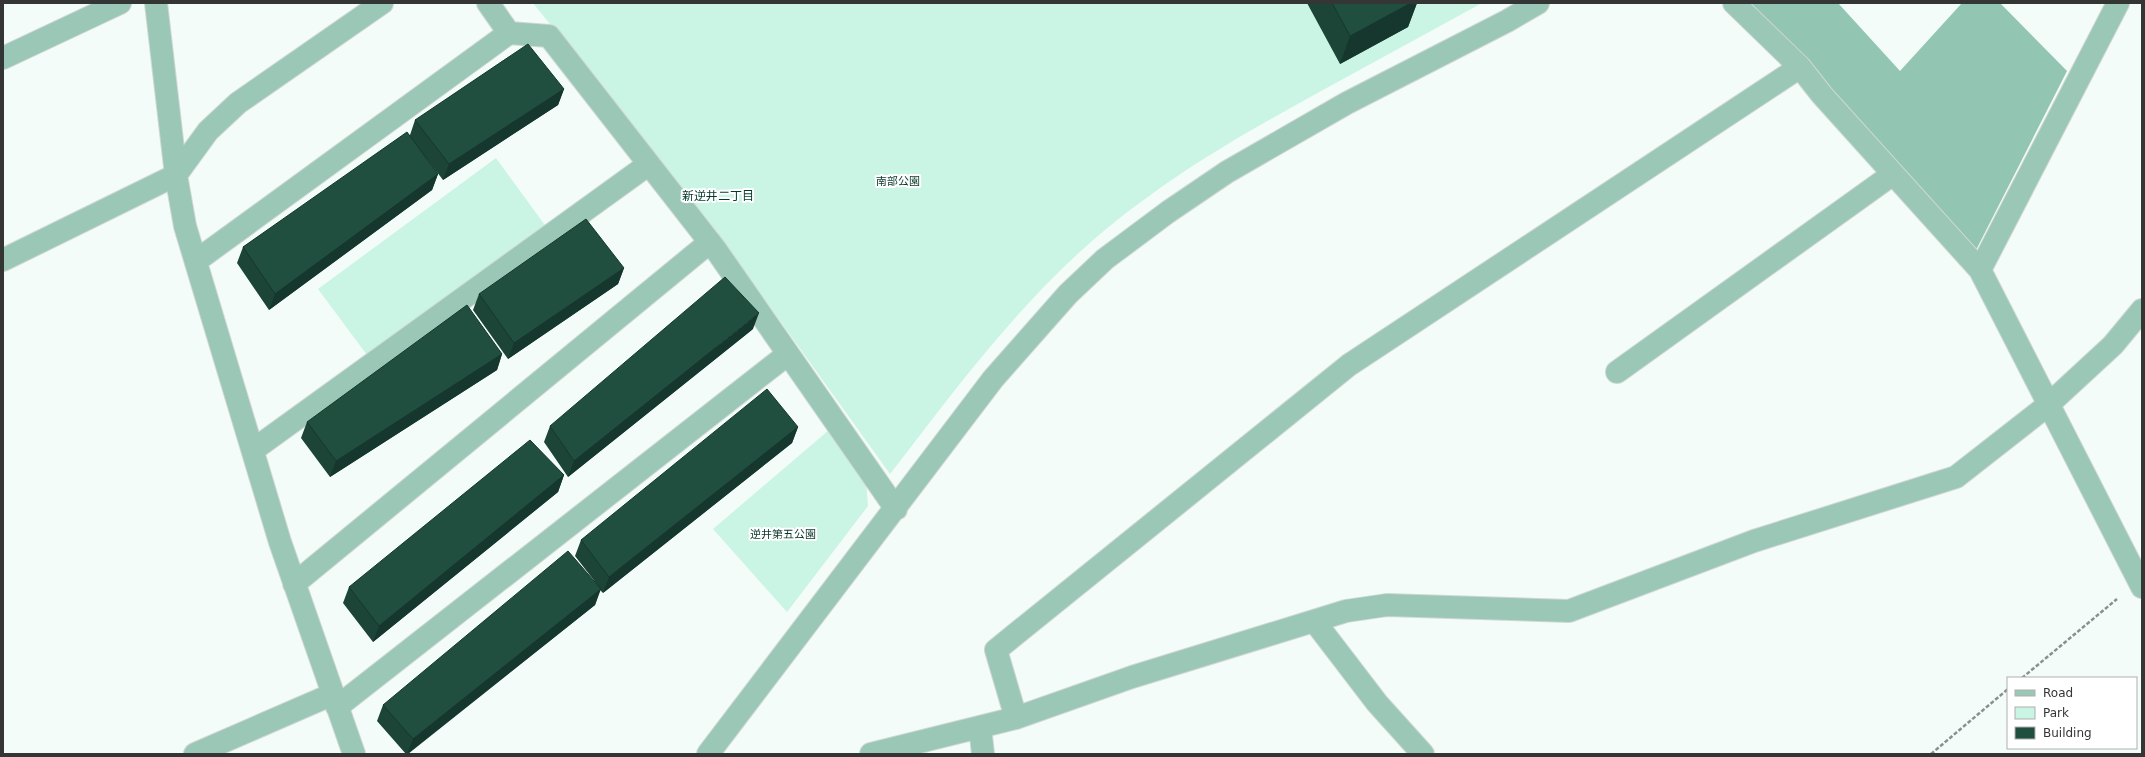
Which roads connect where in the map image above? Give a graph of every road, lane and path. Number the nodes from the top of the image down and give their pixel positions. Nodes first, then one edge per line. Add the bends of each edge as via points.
1 (120, 3) edge
2 (382, 3) edge
3 (488, 3) edge
4 (1538, 3) edge
5 (1734, 3) edge
6 (2118, 3) edge
7 (161, 6) edge
8 (509, 33) junction
9 (3, 58) edge
10 (1800, 66) junction
11 (649, 164) junction
12 (1893, 174) junction
13 (176, 175) junction
14 (710, 242) junction
15 (3, 260) edge
16 (196, 261) junction
17 (1980, 270) junction
18 (2142, 310) edge
19 (788, 354) junction
20 (1617, 372) dead end
21 (2048, 405) junction
22 (253, 450) junction
23 (896, 509) junction
24 (294, 584) junction
25 (2140, 584) edge
26 (1315, 622) junction
27 (2023, 677) edge
28 (2007, 690) edge
29 (335, 700) junction
30 (1016, 718) junction
31 (980, 727) junction
32 (195, 754) edge
33 (354, 754) edge
34 (708, 754) edge
35 (871, 754) edge
36 (983, 754) edge
37 (1423, 754) edge
38 (1931, 754) edge

1 - 9 street
2 - 13 street via 238,103 208,131
3 - 8 street
4 - 23 street via 1347,103 1227,172 1105,259 1068,294 993,379
5 - 10 street
6 - 17 street
7 - 13 street
8 - 11 street via 549,36
8 - 16 street
10 - 12 street via 1822,95
10 - 30 street via 1349,365 996,650
11 - 14 street
11 - 22 street
12 - 17 street
12 - 20 street
13 - 15 street
13 - 16 street via 185,226
14 - 19 street
14 - 24 street
16 - 22 street
17 - 21 street
18 - 21 street via 2113,345
19 - 23 street
19 - 29 street
21 - 25 street
21 - 26 street via 1956,477 1754,541 1569,611 1387,605 1346,611
22 - 24 street
23 - 34 street
24 - 29 street
25 - 27 path
26 - 30 street via 1132,677
26 - 37 street via 1377,703
28 - 38 path
29 - 32 street
29 - 33 street
30 - 31 street
31 - 35 street
31 - 36 street

